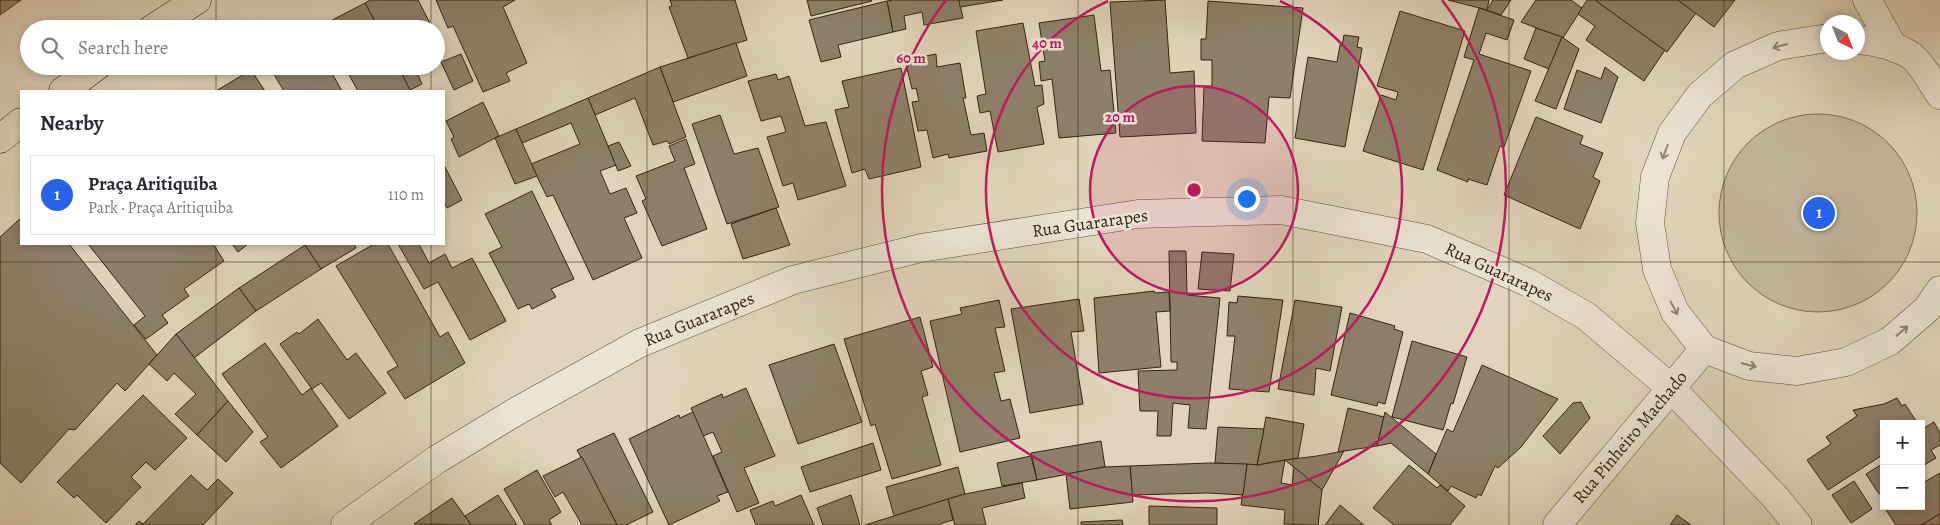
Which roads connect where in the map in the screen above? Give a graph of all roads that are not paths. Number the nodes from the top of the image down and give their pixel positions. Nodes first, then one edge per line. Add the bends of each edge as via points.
1 (197, 0) edge
2 (1867, 0) edge
3 (166, 20) edge
4 (1820, 39) edge
5 (1865, 41) edge
6 (1894, 48) junction
7 (1933, 74) edge
8 (85, 75) edge
9 (64, 90) edge
10 (1940, 95) edge
11 (20, 123) edge
12 (0, 139) edge
13 (1940, 290) edge
14 (1704, 348) junction
15 (1671, 388) junction
16 (345, 525) edge
17 (1558, 525) edge
18 (1798, 525) edge

1 - 3 main road
2 - 6 street
4 -> 14 street via 1778,46 1736,65 1700,95 1672,133 1655,177 1650,223 1657,269 1675,312
5 - 6 street
6 - 7 street via 1914,58
7 - 10 street
8 - 9 main road
11 - 12 main road
14 -> 13 street via 1749,366 1797,371 1846,362 1890,341 1927,309
14 - 15 street, Rua Pinheiro Machado
15 - 16 street, Rua Guararapes via 1586,316 1527,282 1427,239 1281,210 1138,214 921,248 793,280 632,347 436,460
15 - 17 street, Rua Pinheiro Machado
15 - 18 street, Rua Guararapes

